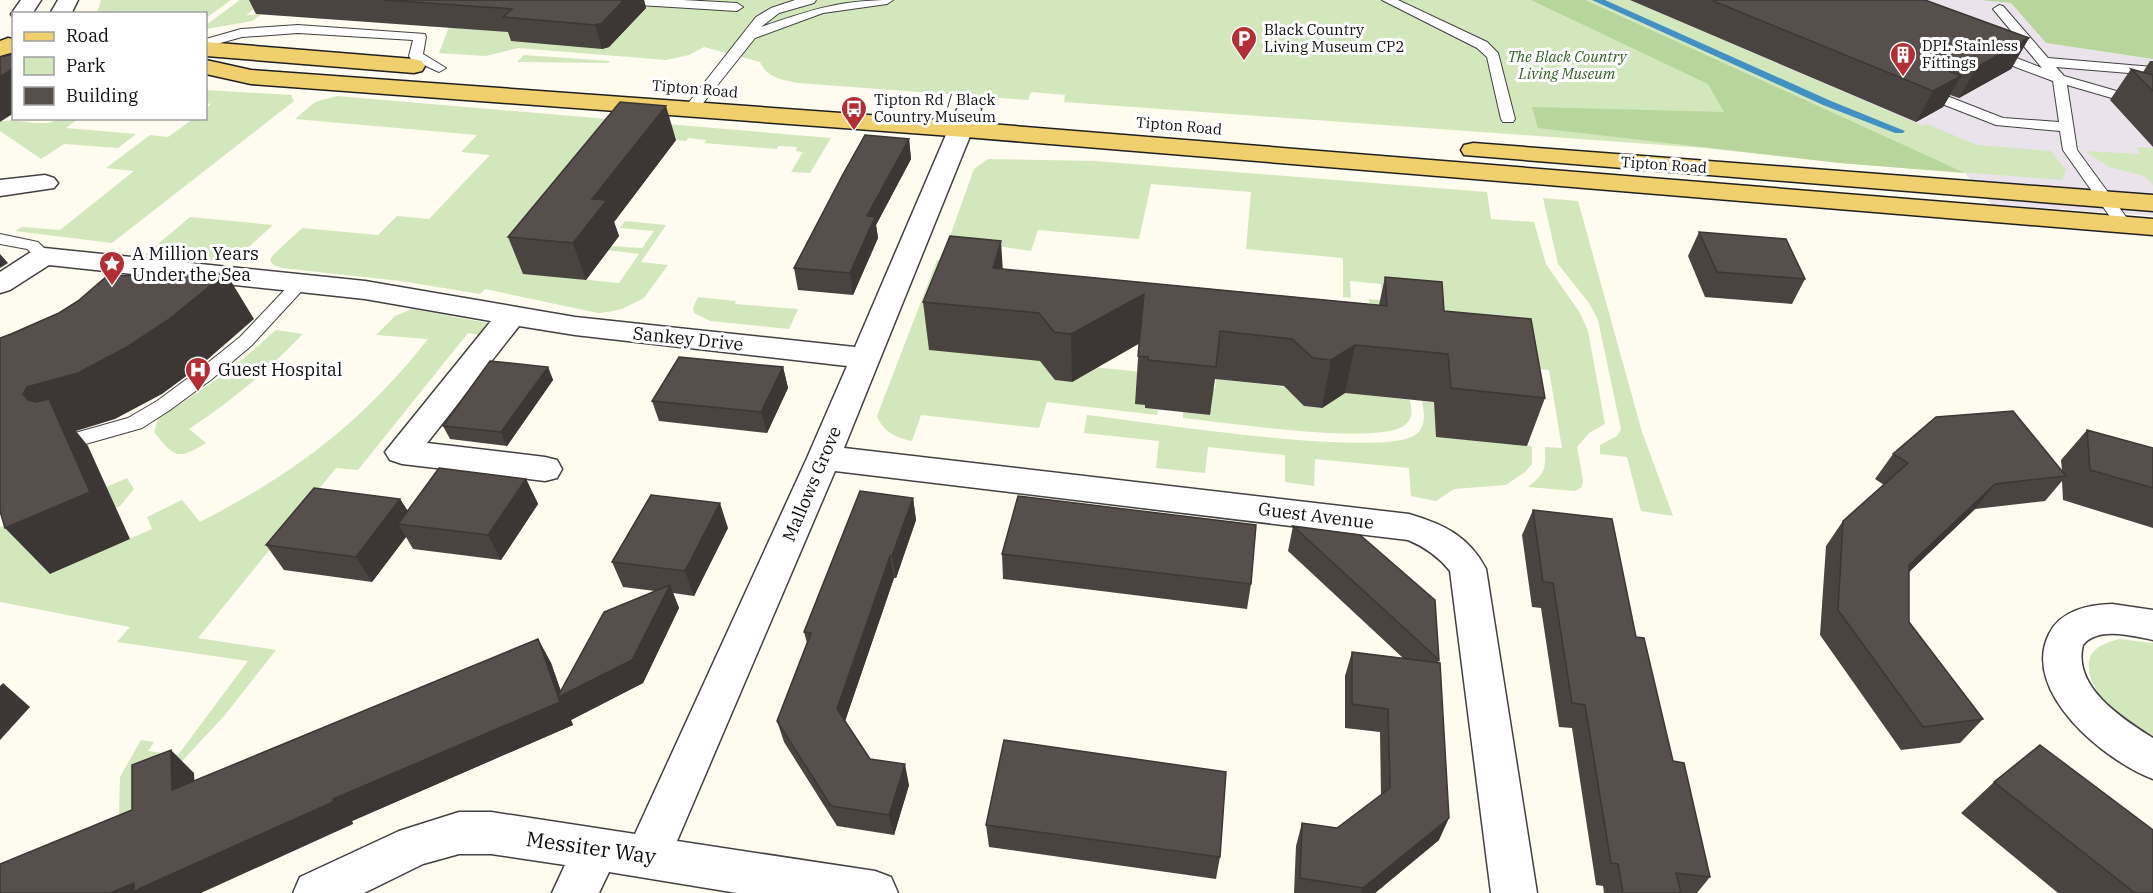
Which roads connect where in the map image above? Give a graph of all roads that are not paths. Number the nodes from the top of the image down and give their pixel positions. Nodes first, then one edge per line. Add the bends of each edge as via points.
1 (623, 0) edge
2 (810, 0) edge
3 (886, 0) edge
4 (1388, 0) edge
5 (740, 4) edge
6 (2000, 9) dead end
7 (750, 35) junction
8 (207, 43) edge
9 (207, 49) edge
10 (1983, 50) edge
11 (2044, 62) junction
12 (207, 67) edge
13 (439, 68) junction
14 (462, 70) dead end
15 (2153, 71) edge
16 (485, 72) dead end
17 (207, 75) edge
18 (261, 78) junction
19 (2059, 79) junction
20 (706, 90) junction
21 (1924, 92) edge
22 (2136, 101) edge
23 (691, 109) junction
24 (1508, 118) dead end
25 (964, 119) junction
26 (2067, 127) junction
27 (1536, 167) junction
28 (45, 183) dead end
29 (0, 188) edge
30 (2104, 199) junction
31 (2153, 203) edge
32 (2124, 225) junction
33 (2153, 227) edge
34 (0, 239) edge
35 (44, 256) junction
36 (168, 269) junction
37 (301, 283) junction
38 (0, 284) edge
39 (138, 297) edge
40 (512, 315) junction
41 (864, 358) junction
42 (75, 440) dead end
43 (824, 458) junction
44 (545, 469) dead end
45 (2153, 625) edge
46 (2153, 760) edge
47 (597, 850) junction
48 (648, 856) junction
49 (316, 893) edge
50 (575, 893) edge
51 (875, 893) edge
52 (1514, 893) edge

1 - 5 lane
2 - 7 lane via 772,12 753,26
3 - 7 lane via 821,10
4 - 24 lane via 1492,53
5 - 7 lane
6 - 11 lane
7 - 20 lane
8 - 13 lane via 241,33 298,29 420,37 416,56
9 - 13 main road
10 - 19 lane
11 - 15 lane
11 - 19 lane
12 - 18 main road
13 - 14 main road
16 - 20 main road, Tipton Road
17 - 18 main road, Tipton Road
18 - 23 main road, Tipton Road
19 - 22 lane
19 - 26 lane
20 - 23 lane
20 - 25 main road, Tipton Road
21 - 26 lane via 2001,122
23 - 25 main road, Tipton Road
25 - 27 main road, Tipton Road
25 - 41 street, Mallows Grove
26 - 30 lane via 2070,150
27 - 30 main road, Tipton Road
27 - 32 main road, Tipton Road
28 - 29 street
30 - 31 main road, Tipton Road
30 - 32 lane
32 - 33 main road, Tipton Road
34 - 35 lane via 32,245
35 - 36 street
35 - 38 street
36 - 37 street, Sankey Drive
36 - 39 street
37 - 40 street, Sankey Drive
37 - 42 lane via 259,331 214,370 140,421
40 - 41 street, Sankey Drive via 575,326
40 - 44 street via 402,452
41 - 43 street, Mallows Grove
43 - 48 street, Mallows Grove
43 - 52 street, Guest Avenue via 1424,531 1460,554 1468,569
45 - 46 street via 2100,619 2077,627 2063,641 2061,662 2070,687 2091,714 2120,740
47 - 48 street, Messiter Way
47 - 49 street, Messiter Way via 492,833 459,833 416,846
47 - 50 street
48 - 51 street, Messiter Way

